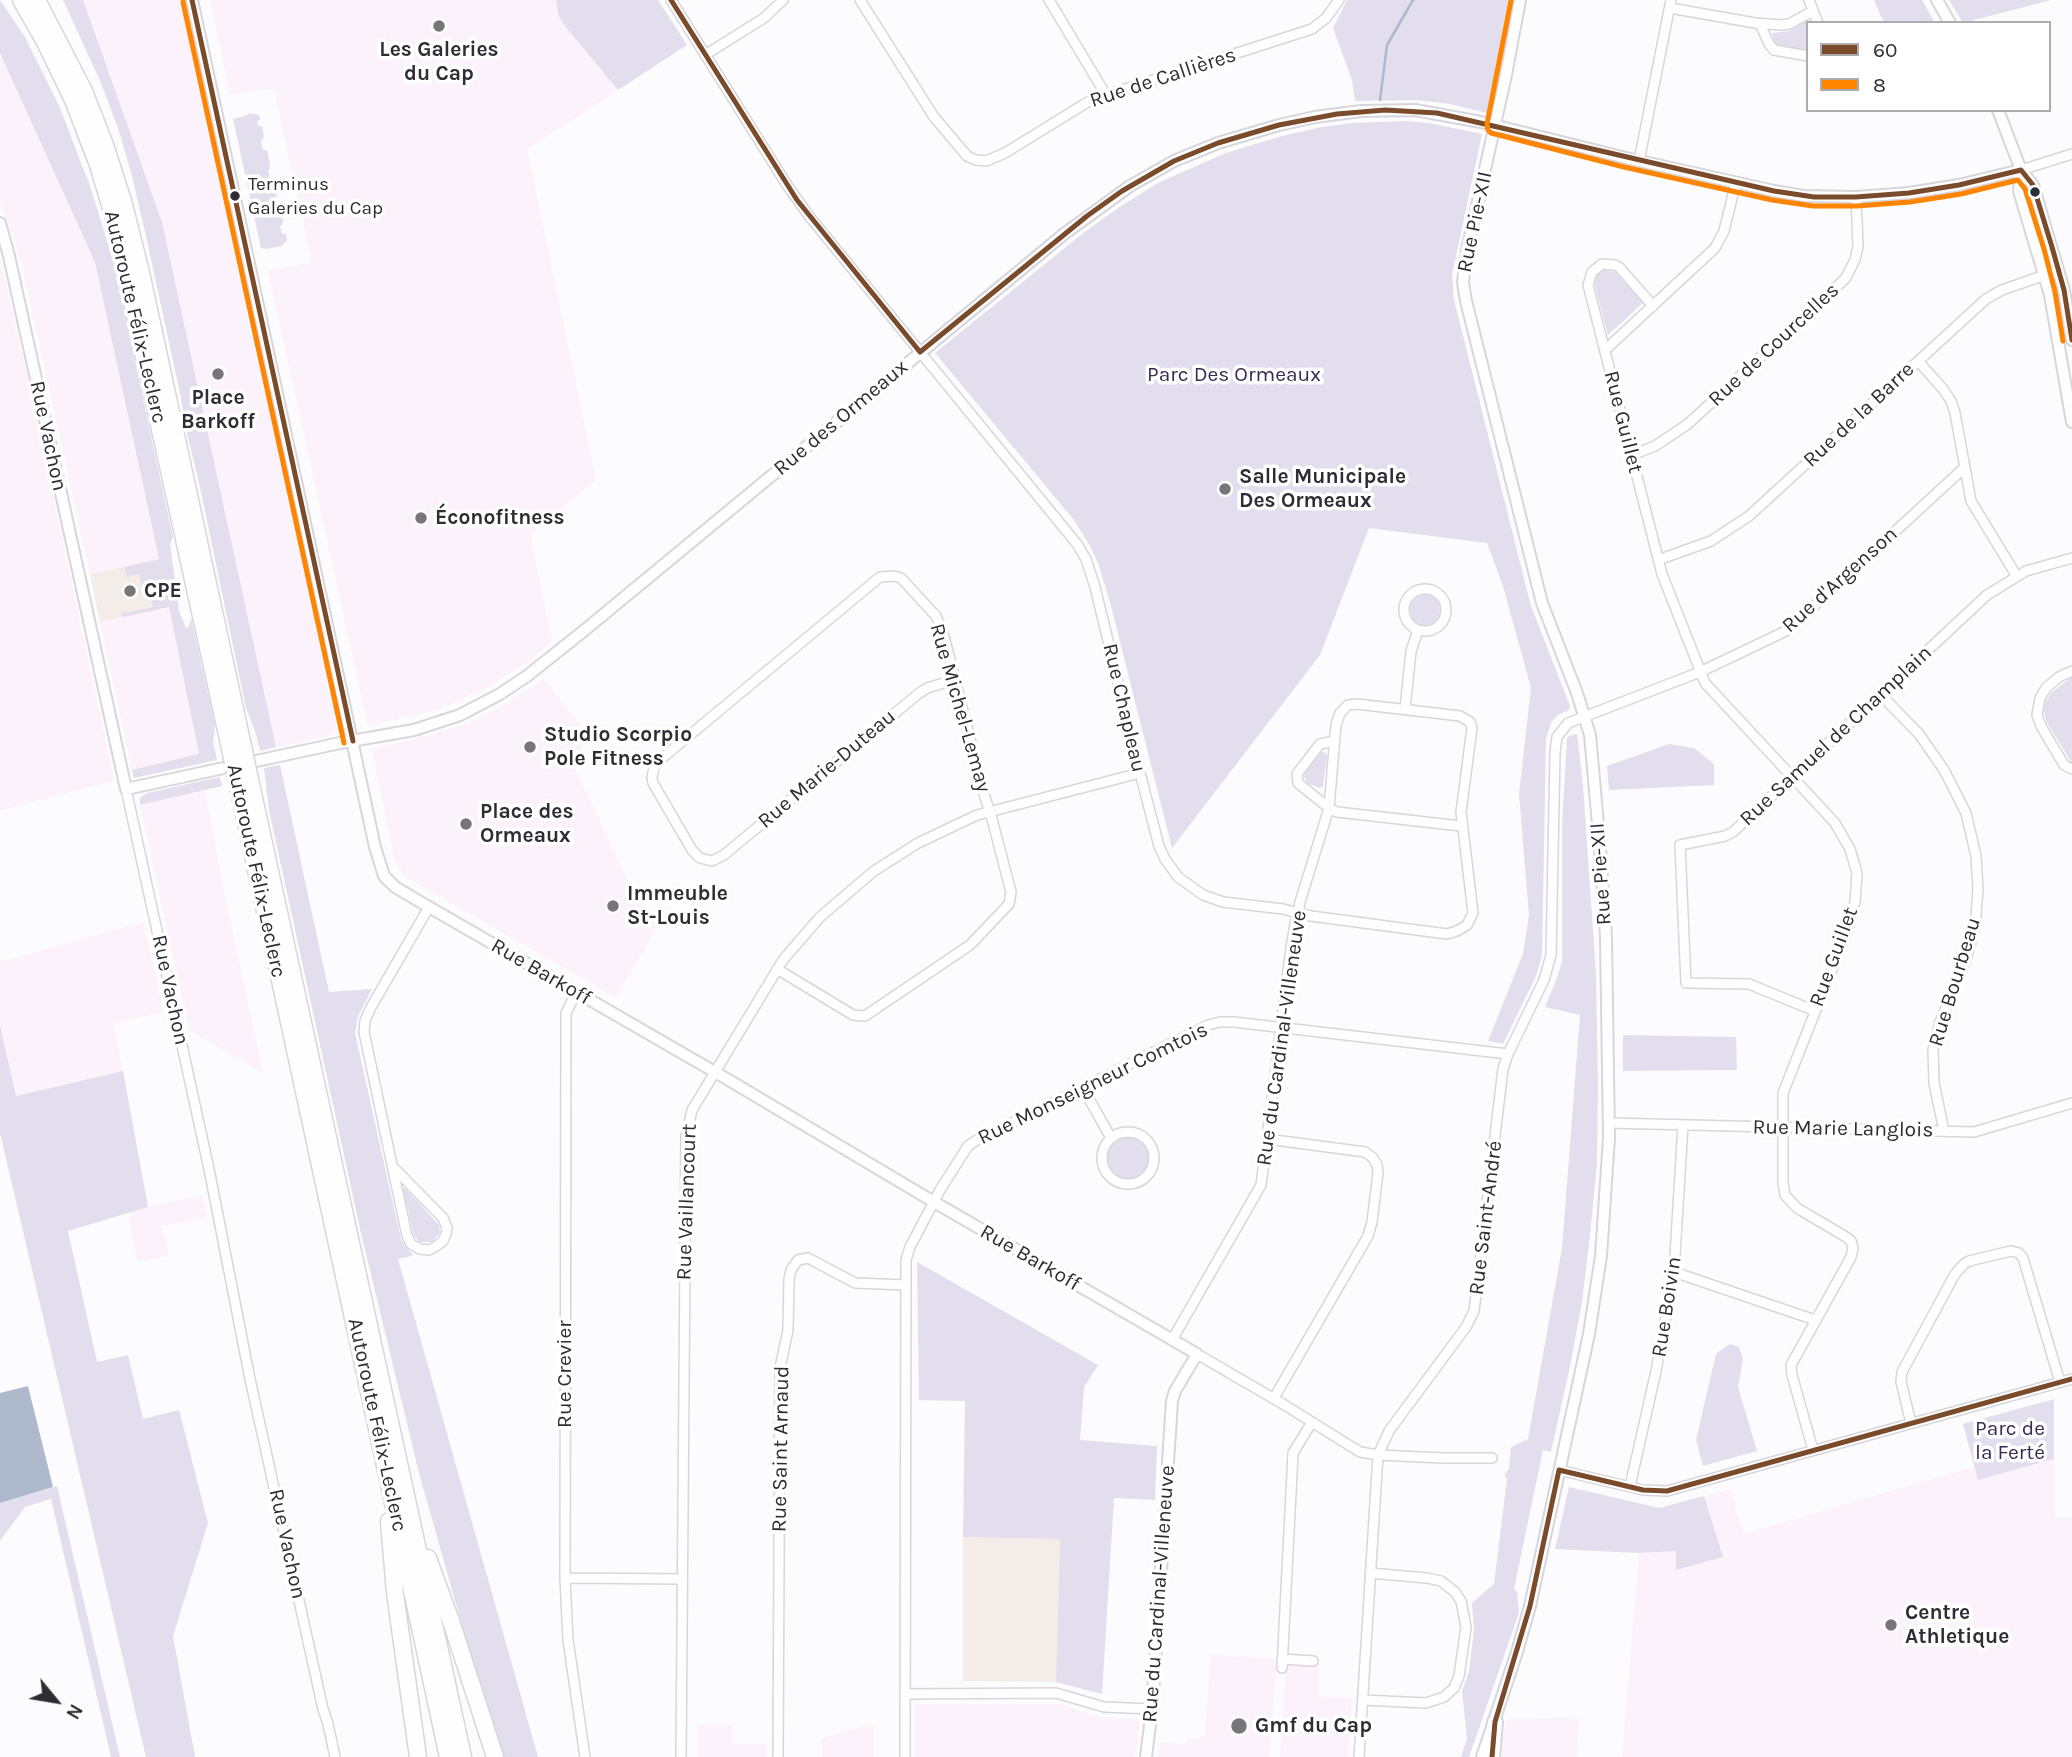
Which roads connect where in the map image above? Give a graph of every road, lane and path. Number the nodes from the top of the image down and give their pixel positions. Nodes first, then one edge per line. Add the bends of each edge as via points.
1 (13, 0) edge
2 (21, 0) edge
3 (37, 0) edge
4 (43, 0) edge
5 (192, 0) edge
6 (671, 0) edge
7 (783, 0) edge
8 (860, 0) edge
9 (1049, 0) edge
10 (1339, 0) edge
11 (1520, 0) edge
12 (1810, 0) edge
13 (1937, 0) edge
14 (1670, 4) edge
15 (1813, 11) junction
16 (1817, 21) edge
17 (1949, 21) edge
18 (1760, 24) junction
19 (40, 33) junction
20 (705, 55) junction
21 (1806, 56) edge
22 (74, 70) junction
23 (1106, 95) junction
24 (1999, 112) edge
25 (1496, 126) junction
26 (2072, 154) edge
27 (1639, 161) junction
28 (2021, 170) junction
29 (1736, 182) junction
30 (1856, 197) junction
31 (0, 223) edge
32 (2059, 272) junction
33 (2045, 275) junction
34 (1653, 306) junction
35 (2072, 340) edge
36 (1605, 350) junction
37 (920, 352) junction
38 (1918, 361) junction
39 (2072, 422) edge
40 (1632, 455) junction
41 (1964, 468) junction
42 (2072, 558) edge
43 (1658, 560) junction
44 (2016, 575) junction
45 (1418, 631) junction
46 (2072, 671) edge
47 (1700, 672) junction
48 (954, 680) junction
49 (1881, 695) junction
50 (1405, 709) junction
51 (1585, 717) junction
52 (353, 741) junction
53 (1335, 741) junction
54 (237, 752) junction
55 (2072, 769) edge
56 (1140, 773) junction
57 (243, 776) junction
58 (1792, 778) junction
59 (126, 789) junction
60 (1329, 808) junction
61 (989, 811) junction
62 (1461, 826) junction
63 (702, 859) joint
64 (429, 907) junction
65 (1298, 913) junction
66 (777, 969) junction
67 (576, 993) junction
68 (1815, 1011) junction
69 (1281, 1027) junction
70 (1508, 1054) junction
71 (715, 1071) junction
72 (1083, 1088) junction
73 (2072, 1103) edge
74 (1610, 1123) junction
75 (1683, 1125) junction
76 (1783, 1127) junction
77 (1944, 1131) junction
78 (1111, 1138) junction
79 (1267, 1139) junction
80 (393, 1166) junction
81 (934, 1202) junction
82 (1674, 1272) junction
83 (906, 1285) junction
84 (1815, 1320) junction
85 (1172, 1340) junction
86 (1197, 1354) junction
87 (2072, 1379) edge
88 (2060, 1382) junction
89 (1274, 1398) junction
90 (1312, 1422) junction
91 (1911, 1423) junction
92 (1813, 1450) junction
93 (383, 1455) junction
94 (1378, 1455) junction
95 (1492, 1458) dead end
96 (1559, 1470) junction
97 (1630, 1486) junction
98 (406, 1496) junction
99 (1370, 1573) junction
100 (565, 1578) junction
101 (682, 1579) junction
102 (1313, 1661) dead end
103 (905, 1694) junction
104 (1363, 1699) junction
105 (1152, 1709) junction
106 (1495, 1722) junction
107 (335, 1757) edge
108 (418, 1757) edge
109 (448, 1757) edge
110 (463, 1757) edge
111 (495, 1757) edge
112 (585, 1757) edge
113 (681, 1757) edge
114 (778, 1757) edge
115 (905, 1757) edge
116 (1146, 1757) edge
117 (1359, 1757) edge
118 (1482, 1757) edge
119 (1492, 1757) edge

1 - 19 highway
2 - 19 highway, Autoroute Félix-Leclerc
3 - 22 highway, Autoroute Félix-Leclerc
4 - 22 highway
5 - 52 street, Rue Barkoff
6 - 20 street, Rue Chapleau
7 - 20 street via 764,18
8 - 23 street, Rue de Callières via 926,105 971,158 996,158
9 - 23 street
10 - 23 street, Rue de Callières via 1322,22 1306,31
11 - 25 street, Rue Pie-XII
12 - 15 street
13 - 17 street
14 - 18 street
14 - 27 street
15 - 16 street
15 - 18 street via 1786,25
18 - 21 street via 1774,50
19 - 54 highway, Autoroute Félix-Leclerc via 86,133 116,227
20 - 37 street, Rue Chapleau via 797,200
22 - 54 highway, Autoroute Félix-Leclerc via 105,145 128,220
24 - 28 street
25 - 27 street, Rue des Ormeaux
25 - 37 street, Rue des Ormeaux via 1425,111 1361,111 1279,125 1200,150 1105,202
25 - 51 street, Rue Pie-XII via 1465,260 1464,291 1542,603
26 - 28 street
27 - 29 street, Rue des Ormeaux
28 - 30 street, Rue des Ormeaux via 1934,189
28 - 32 street via 2033,185
28 - 33 street via 2019,191
29 - 30 street, Rue des Ormeaux via 1795,195
29 - 34 street, Rue Guillet via 1719,243
30 - 40 street, Rue de Courcelles via 1858,246 1844,279 1688,424
31 - 59 street, Rue Vachon
32 - 33 street, Rue de la Barre
32 - 35 street
33 - 38 street, Rue de la Barre via 1990,296
33 - 39 street
34 - 36 street, Rue Guillet
34 - 36 street, Rue Guillet via 1620,268 1596,267 1588,285
36 - 40 street, Rue Guillet
37 - 52 street, Rue des Ormeaux via 509,689 441,722
37 - 56 street, Rue Chapleau via 1071,534 1086,559
38 - 41 street via 1948,395
38 - 43 street, Rue de la Barre via 1740,523 1711,541
40 - 43 street, Rue Guillet
41 - 44 street via 1973,507
41 - 47 street, Rue d'Argenson via 1795,625
42 - 44 street, Rue Samuel de Champlain
43 - 47 street, Rue Guillet
44 - 49 street, Rue Samuel de Champlain via 1979,601
45 - 45 street via 1437,628 1446,612 1441,595 1430,589 1412,592 1403,607 1407,622
45 - 50 street via 1411,651
46 - 55 street via 2046,688 2037,715 2064,765
47 - 51 street, Rue d'Argenson
47 - 58 street, Rue Guillet via 1707,686
48 - 61 street, Rue Michel-Lemay
48 - 63 street, Rue Marie-Duteau via 918,694 724,855 712,861
48 - 63 street, Rue Michel-Lemay via 941,626 929,608 901,578 887,576 874,581 656,764 653,783 692,850
49 - 58 street, Rue Samuel de Champlain
49 - 77 street, Rue Bourbeau via 1919,734 1948,777 1966,813 1976,856 1975,928 1933,1050
50 - 53 street, Rue Chapleau via 1348,705 1338,718
50 - 62 street, Rue Chapleau via 1460,716 1470,722
51 - 70 street, Rue Saint-André via 1564,726 1556,742 1551,955 1544,980
51 - 74 street, Rue Pie-XII via 1594,768 1604,897
52 - 59 street, Rue des Ormeaux
52 - 64 street, Rue Barkoff via 383,874 395,887
53 - 60 street, Rue Chapleau
53 - 60 street via 1315,748 1297,774 1303,788
54 - 57 highway, Autoroute Félix-Leclerc, bridge
56 - 61 street, Rue Vaillancourt
56 - 65 street, Rue Chapleau via 1159,846 1178,877 1213,900
57 - 93 highway, Autoroute Félix-Leclerc
57 - 98 highway, Autoroute Félix-Leclerc
58 - 68 street, Rue Guillet via 1842,833 1857,873 1851,919
58 - 68 street, Rue Samuel de Champlain via 1729,835 1680,845 1686,983 1749,984
59 - 107 street, Rue Vachon
60 - 62 street
60 - 65 street, Rue du Cardinal-Villeneuve
61 - 66 street, Rue Vaillancourt via 938,832 874,871 820,917
61 - 66 street, Rue Michel-Lemay via 1011,898 970,945 865,1016 847,1012
62 - 65 street, Rue Chapleau via 1473,914 1457,931
64 - 67 street, Rue Barkoff
64 - 80 street via 370,1009 364,1028
65 - 69 street, Rue du Cardinal-Villeneuve
66 - 71 street, Rue Vaillancourt
67 - 71 street, Rue Barkoff
67 - 100 street, Rue Crevier via 566,1013
68 - 76 street, Rue Guillet via 1784,1090
69 - 70 street, Rue Monseigneur Comtois
69 - 72 street, Rue Monseigneur Comtois via 1234,1022 1208,1025
69 - 79 street, Rue du Cardinal-Villeneuve
70 - 94 street, Rue Saint-André via 1474,1311 1388,1431
71 - 81 street, Rue Barkoff
71 - 101 street, Rue Vaillancourt via 692,1110 686,1136
72 - 78 street
72 - 81 street, Rue Monseigneur Comtois via 968,1146
73 - 77 street, Rue Marie Langlois via 1974,1132
74 - 75 street, Rue Marie Langlois
74 - 96 street, Rue Pie-XII via 1596,1293
75 - 76 street, Rue Marie Langlois
75 - 82 street, Rue Boivin
76 - 77 street, Rue Marie Langlois
76 - 84 street, Rue Guillet via 1783,1183 1788,1200 1846,1237 1853,1248
78 - 78 street via 1102,1157 1107,1173 1123,1184 1144,1179 1155,1158 1149,1142 1127,1131
79 - 85 street, Rue du Cardinal-Villeneuve via 1261,1185
79 - 89 street via 1365,1152 1373,1158 1378,1173 1368,1236
80 - 80 street via 410,1242 423,1250 435,1247 446,1234 443,1218
81 - 83 street, Rue Monseigneur Comtois via 907,1253
81 - 85 street, Rue Barkoff
82 - 84 street
82 - 97 street, Rue Boivin
83 - 103 street, Rue Monseigneur Comtois
83 - 114 street, Rue Saint Arnaud via 855,1283 808,1258 798,1260 791,1270 788,1330 780,1368
84 - 92 street, Rue Guillet via 1791,1368
85 - 86 street, Rue Barkoff
86 - 89 street, Rue Barkoff
86 - 105 street, Rue du Cardinal-Villeneuve via 1172,1401
87 - 88 street
88 - 91 street
88 - 91 street via 2023,1258 2007,1251 1969,1261 1955,1274 1902,1372
89 - 90 street, Rue Barkoff
90 - 94 street, Rue Barkoff via 1360,1452
90 - 102 street via 1293,1453 1282,1664
91 - 92 street
92 - 97 street via 1672,1490
93 - 108 highway via 395,1593
93 - 109 highway, Autoroute Félix-Leclerc
94 - 95 street, Rue Barkoff
94 - 99 street, Rue Saint-André
96 - 97 street
96 - 106 street, Rue Pie-XII via 1531,1606
98 - 110 highway, Autoroute Félix-Leclerc
98 - 111 highway
99 - 104 street, Rue Saint-André
99 - 104 street via 1441,1581 1461,1601 1466,1627 1460,1676 1444,1697 1426,1703
100 - 101 street
100 - 112 street, Rue Crevier via 568,1640
101 - 113 street, Rue Vaillancourt
103 - 105 street via 1056,1693 1104,1707
103 - 115 street, Rue Monseigneur Comtois
104 - 117 street, Rue Saint-André
105 - 116 street, Rue du Cardinal-Villeneuve
106 - 118 street, Rue Pie-XII
106 - 119 main road

